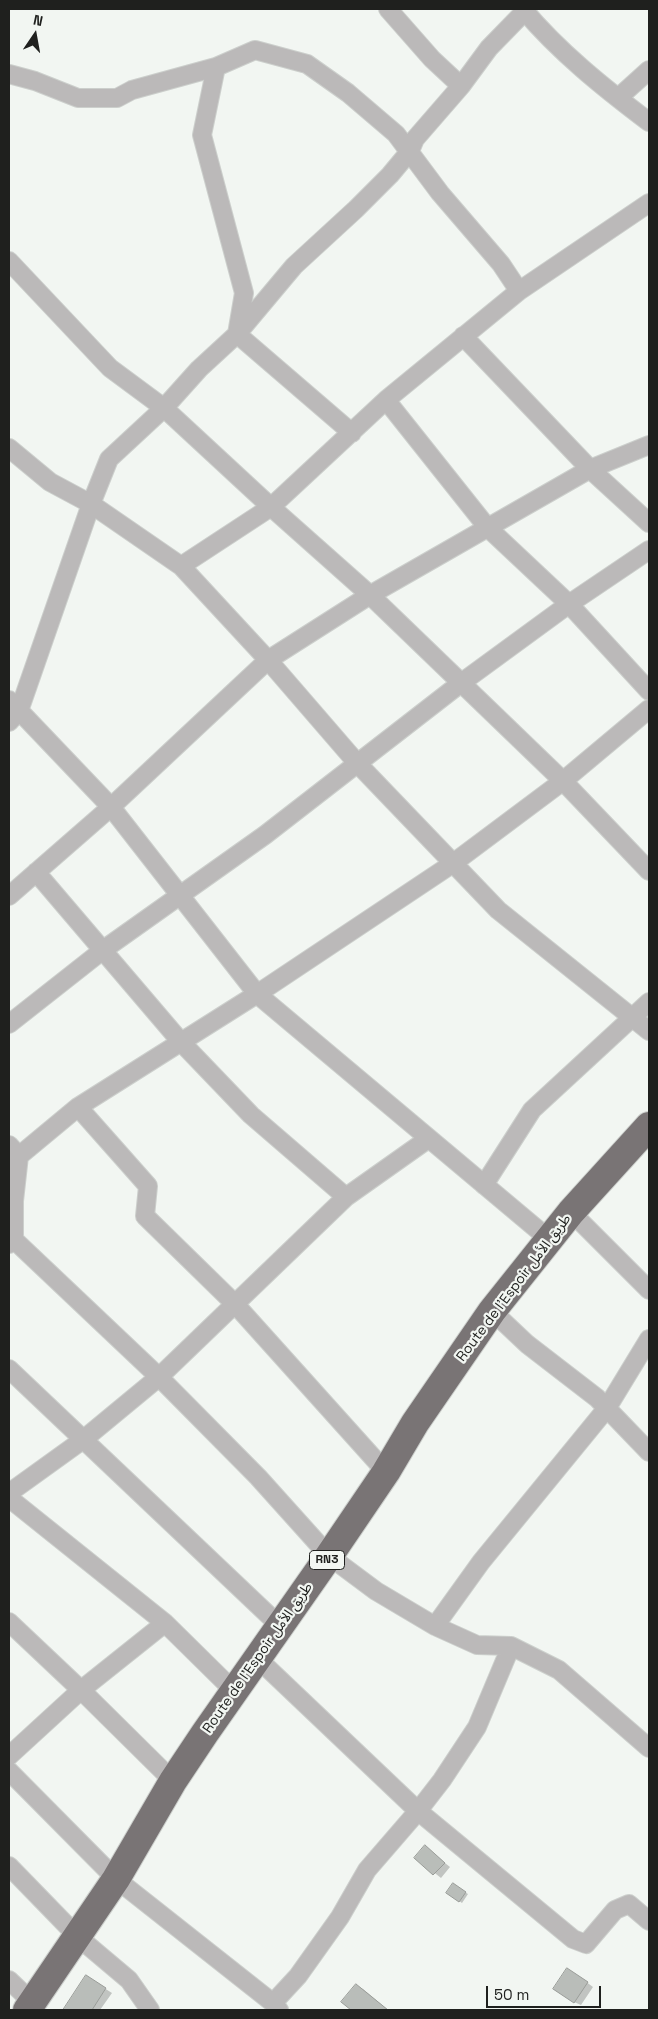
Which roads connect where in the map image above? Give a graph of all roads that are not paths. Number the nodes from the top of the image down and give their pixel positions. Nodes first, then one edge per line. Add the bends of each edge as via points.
1 (388, 9) edge
2 (525, 10) edge
3 (216, 67) junction
4 (649, 70) edge
5 (9, 74) edge
6 (461, 86) junction
7 (618, 98) junction
8 (649, 122) edge
9 (410, 151) junction
10 (649, 203) edge
11 (9, 261) edge
12 (519, 291) junction
13 (237, 334) junction
14 (463, 336) junction
15 (386, 400) junction
16 (164, 408) junction
17 (352, 433) junction
18 (649, 446) edge
19 (9, 448) edge
20 (590, 469) junction
21 (91, 504) junction
22 (270, 508) junction
23 (649, 523) edge
24 (487, 527) junction
25 (649, 550) edge
26 (181, 566) junction
27 (370, 595) junction
28 (568, 604) junction
29 (268, 660) junction
30 (461, 683) junction
31 (649, 691) edge
32 (649, 709) edge
33 (12, 711) edge
34 (357, 763) junction
35 (563, 781) junction
36 (111, 807) junction
37 (452, 864) junction
38 (649, 871) edge
39 (36, 872) junction
40 (9, 896) edge
41 (180, 897) junction
42 (103, 950) junction
43 (257, 994) junction
44 (649, 1002) edge
45 (633, 1017) junction
46 (9, 1024) edge
47 (649, 1031) edge
48 (180, 1042) junction
49 (78, 1108) junction
50 (649, 1126) edge
51 (428, 1138) junction
52 (14, 1151) edge
53 (484, 1185) junction
54 (346, 1197) junction
55 (571, 1212) junction
56 (10, 1240) edge
57 (550, 1240) junction
58 (649, 1290) edge
59 (235, 1304) junction
60 (492, 1311) junction
61 (649, 1339) edge
62 (9, 1369) edge
63 (159, 1377) junction
64 (607, 1408) junction
65 (84, 1440) junction
66 (649, 1452) edge
67 (386, 1472) junction
68 (9, 1493) edge
69 (9, 1498) edge
70 (330, 1556) junction
71 (9, 1622) edge
72 (165, 1623) junction
73 (280, 1626) junction
74 (434, 1626) junction
75 (511, 1646) junction
76 (257, 1658) junction
77 (81, 1690) junction
78 (235, 1692) junction
79 (649, 1748) edge
80 (9, 1756) edge
81 (9, 1771) edge
82 (174, 1782) junction
83 (418, 1811) junction
84 (9, 1866) edge
85 (116, 1879) junction
86 (649, 1921) edge
87 (78, 1937) junction
88 (9, 1980) edge
89 (30, 2006) edge
90 (276, 2007) edge
91 (150, 2010) edge

1 - 6 street
2 - 6 street via 489,48
2 - 7 street via 545,35
3 - 5 street via 132,90 117,98 78,98
3 - 9 street via 255,50 307,64 348,93 396,134
3 - 13 street via 202,135 244,293
4 - 7 street
6 - 9 street via 415,139
7 - 8 street
9 - 12 street
9 - 13 street via 356,209 294,266
10 - 12 street
11 - 16 street via 110,368
12 - 14 street
13 - 16 street
13 - 17 street
14 - 15 street
14 - 20 street
15 - 17 street
15 - 24 street
16 - 21 street via 109,459
16 - 22 street
17 - 22 street
18 - 20 street
19 - 21 street via 50,482
20 - 23 street
20 - 24 street
21 - 26 street
21 - 33 street
22 - 26 street
22 - 27 street
24 - 27 street
24 - 28 street
25 - 28 street
26 - 29 street
27 - 29 street
27 - 30 street
28 - 30 street
28 - 31 street
29 - 34 street
29 - 36 street
30 - 34 street
30 - 35 street
32 - 35 street
33 - 36 street
34 - 37 street
34 - 41 street
35 - 37 street
35 - 38 street
36 - 39 street
36 - 41 street
37 - 43 street
37 - 45 street via 498,910
39 - 40 street
39 - 42 street
41 - 42 street
41 - 43 street
42 - 46 street
42 - 48 street
43 - 48 street
43 - 51 street
44 - 45 street
45 - 47 street
45 - 53 street via 532,1110
48 - 49 street
48 - 54 street via 251,1115
49 - 52 street
49 - 59 street via 148,1186 145,1216
50 - 55 highway, Route de l’Espoir طريق الأمل / RN3
51 - 53 street
51 - 54 street
52 - 56 street
53 - 57 street
54 - 59 street
55 - 57 highway, Route de l’Espoir طريق الأمل / RN3
55 - 58 street
56 - 63 street
57 - 60 highway, Route de l’Espoir طريق الأمل / RN3
59 - 63 street
59 - 67 street
60 - 64 street via 527,1344
60 - 67 highway, Route de l’Espoir طريق الأمل / RN3 via 415,1423
61 - 64 street
62 - 65 street
63 - 65 street
63 - 70 street via 258,1477
64 - 66 street
64 - 74 street via 487,1555
65 - 68 street
65 - 73 street
67 - 70 highway, Route de l’Espoir طريق الأمل / RN3
69 - 72 street
70 - 73 highway, Route de l’Espoir طريق الأمل / RN3
70 - 74 street via 376,1592
71 - 77 street
72 - 77 street
72 - 78 street
73 - 76 highway, Route de l’Espoir طريق الأمل / RN3
74 - 75 street via 477,1646
75 - 79 street via 559,1670
75 - 83 street via 477,1727
76 - 78 highway, Route de l’Espoir طريق الأمل / RN3
76 - 83 street
77 - 80 street
77 - 82 street
78 - 82 highway, Route de l’Espoir طريق الأمل / RN3
81 - 85 street
82 - 85 highway, Route de l’Espoir طريق الأمل / RN3
83 - 86 street via 573,1939 586,1944 615,1910 629,1904
83 - 90 street via 366,1870 335,1924
84 - 87 street
85 - 87 highway, Route de l’Espoir طريق الأمل / RN3
85 - 90 street
87 - 89 highway, Route de l’Espoir طريق الأمل / RN3
87 - 91 street via 129,1980
88 - 89 street

